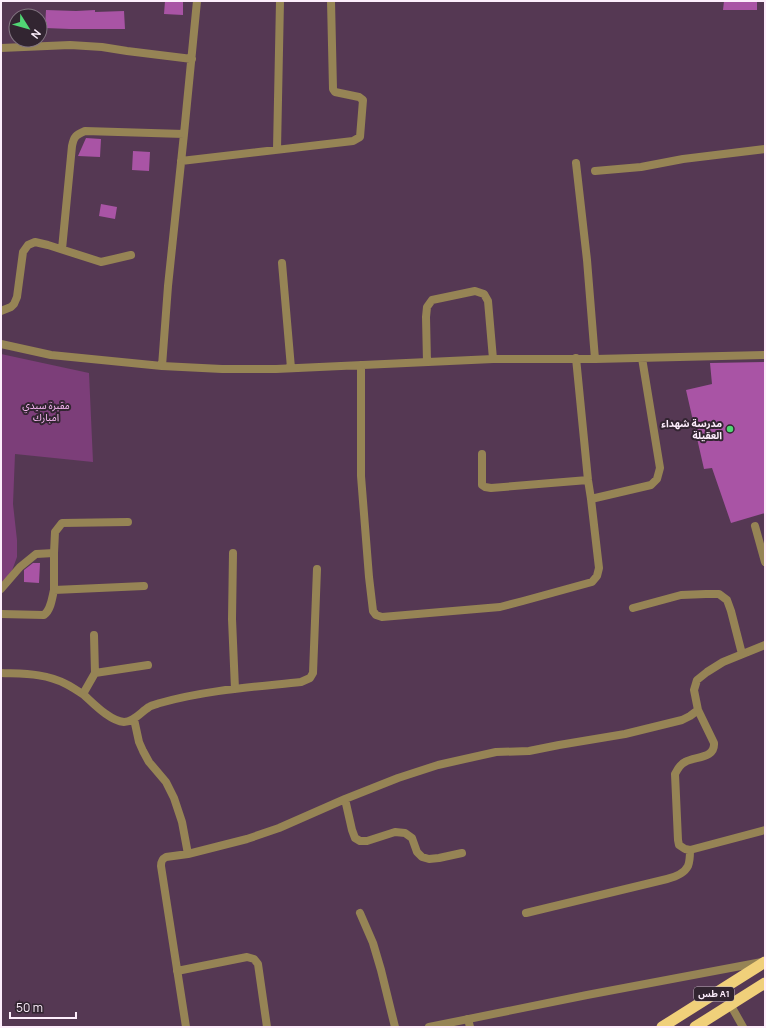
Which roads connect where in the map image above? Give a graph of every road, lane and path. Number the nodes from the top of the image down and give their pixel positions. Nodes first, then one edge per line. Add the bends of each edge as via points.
1 (197, 1) edge
2 (280, 1) edge
3 (331, 1) edge
4 (1, 48) edge
5 (192, 59) junction
6 (184, 134) junction
7 (277, 149) junction
8 (765, 149) edge
9 (181, 161) junction
10 (576, 163) dead end
11 (595, 171) dead end
12 (62, 249) junction
13 (131, 255) dead end
14 (282, 263) dead end
15 (1, 311) edge
16 (1, 344) edge
17 (765, 355) edge
18 (576, 358) junction
19 (642, 358) junction
20 (493, 359) junction
21 (595, 359) junction
22 (426, 362) junction
23 (361, 365) junction
24 (162, 366) junction
25 (291, 368) junction
26 (482, 454) dead end
27 (588, 480) junction
28 (591, 499) junction
29 (128, 522) dead end
30 (755, 526) dead end
31 (54, 552) junction
32 (233, 553) dead end
33 (765, 562) edge
34 (317, 569) dead end
35 (144, 586) dead end
36 (1, 589) edge
37 (54, 590) junction
38 (633, 608) dead end
39 (1, 614) edge
40 (94, 635) dead end
41 (765, 645) edge
42 (742, 654) junction
43 (148, 665) dead end
44 (1, 673) edge
45 (95, 673) junction
46 (235, 689) junction
47 (82, 694) junction
48 (698, 710) junction
49 (134, 719) junction
50 (345, 799) junction
51 (765, 830) edge
52 (690, 850) junction
53 (462, 853) dead end
54 (188, 854) junction
55 (360, 913) dead end
56 (526, 913) dead end
57 (765, 962) edge
58 (177, 972) junction
59 (765, 983) edge
60 (730, 1004) junction
61 (469, 1023) edge
62 (186, 1027) edge
63 (267, 1027) edge
64 (395, 1027) edge
65 (429, 1027) edge
66 (662, 1027) edge
67 (695, 1027) edge
68 (742, 1027) edge

1 - 5 street
2 - 7 street
3 - 7 street via 333,89 335,92 363,100 360,136 354,141
4 - 5 street via 70,45
5 - 6 street
6 - 9 street
6 - 12 street via 85,131 74,138
7 - 9 street
8 - 11 street
9 - 24 street
10 - 21 street
12 - 13 street via 101,262
12 - 15 street via 35,242 28,245 23,252 17,297 11,307
14 - 25 street
16 - 24 street via 51,355
17 - 19 street
18 - 20 street
18 - 21 street
18 - 27 street
19 - 21 street
19 - 28 street via 660,468 657,479 651,485
20 - 22 street
20 - 22 street via 488,301 484,294 476,291 432,300 427,307
22 - 23 street
23 - 25 street
23 - 28 street via 361,476 372,604 376,615 382,617 500,607 592,582 599,568
24 - 25 street
26 - 27 street via 482,485 485,487
27 - 28 street
29 - 31 street via 62,524 56,532
30 - 33 street
31 - 36 street via 36,554 20,567
31 - 37 street
32 - 46 street
34 - 46 street via 313,673 310,678 301,682
35 - 37 street
37 - 39 street via 49,609 44,615
38 - 42 street via 681,595 718,594 727,600
40 - 45 street
41 - 42 street
42 - 48 street via 723,662 697,680 694,690
43 - 45 street
44 - 47 street via 34,674 52,678
45 - 47 street
46 - 49 street via 160,703 150,706
47 - 49 street via 114,719 125,722
48 - 50 street via 682,720 625,734 529,751 496,752 438,765
48 - 52 street via 714,748 711,753 684,762 674,774 679,845
49 - 54 street via 142,751 166,782 174,798
50 - 53 street via 352,830 355,838 360,841 395,832 405,833 412,838 417,852 422,857 434,859
50 - 54 street via 279,828
51 - 52 street
52 - 56 street via 689,864 677,876
54 - 58 street via 166,857 161,861
55 - 64 street via 373,943
57 - 61 street
57 - 66 highway, طس A1
58 - 62 street
58 - 63 street via 247,957 254,959 258,964
59 - 60 highway, طس A1
60 - 67 highway, طس A1
60 - 68 street
61 - 65 street

